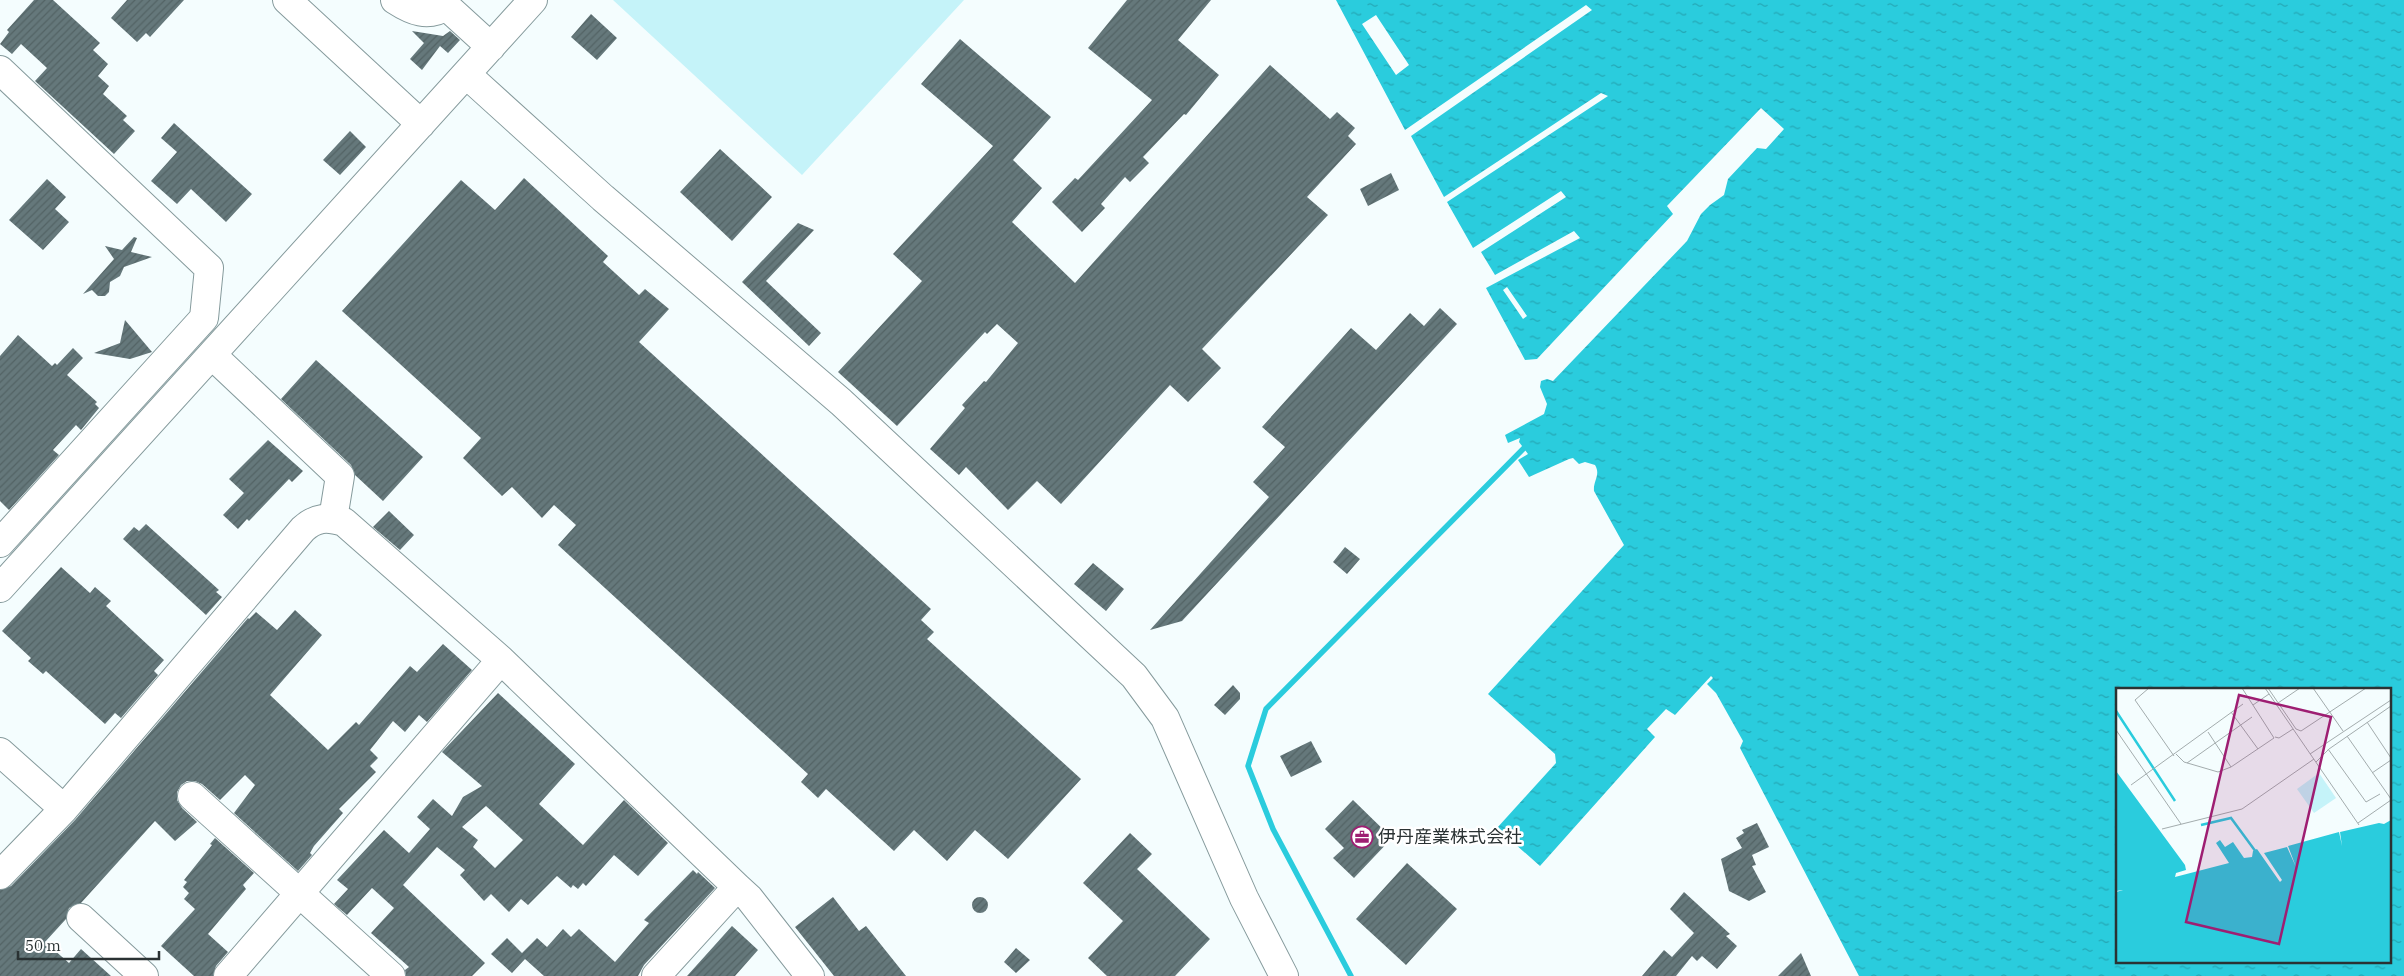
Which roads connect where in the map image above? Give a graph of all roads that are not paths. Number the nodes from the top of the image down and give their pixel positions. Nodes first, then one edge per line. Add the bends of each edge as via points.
1 (287, 0) edge
2 (533, 0) edge
3 (397, 1) edge
4 (448, 3) edge
5 (491, 47) junction
6 (0, 70) edge
7 (466, 74) junction
8 (421, 124) junction
9 (212, 355) junction
10 (334, 519) junction
11 (0, 543) edge
12 (0, 588) edge
13 (500, 660) junction
14 (0, 752) edge
15 (192, 796) dead end
16 (64, 809) junction
17 (0, 875) edge
18 (737, 887) junction
19 (300, 894) junction
20 (81, 918) dead end
21 (144, 976) edge
22 (228, 976) edge
23 (391, 976) edge
24 (656, 976) edge
25 (810, 976) edge
26 (1284, 976) edge

1 - 8 street
2 - 5 street
3 - 4 street via 426,14
4 - 5 street
5 - 7 street
6 - 11 street via 209,268 204,318
7 - 8 street
7 - 26 street via 603,198 841,402 1134,676 1165,718 1244,898
8 - 9 street
9 - 10 street via 340,476
9 - 12 street
10 - 13 street via 344,522
10 - 16 street via 321,518 303,529
13 - 18 street
13 - 19 street
14 - 16 street
15 - 19 street
16 - 17 street
18 - 24 street
18 - 25 street
19 - 22 street
19 - 23 street
20 - 21 street

